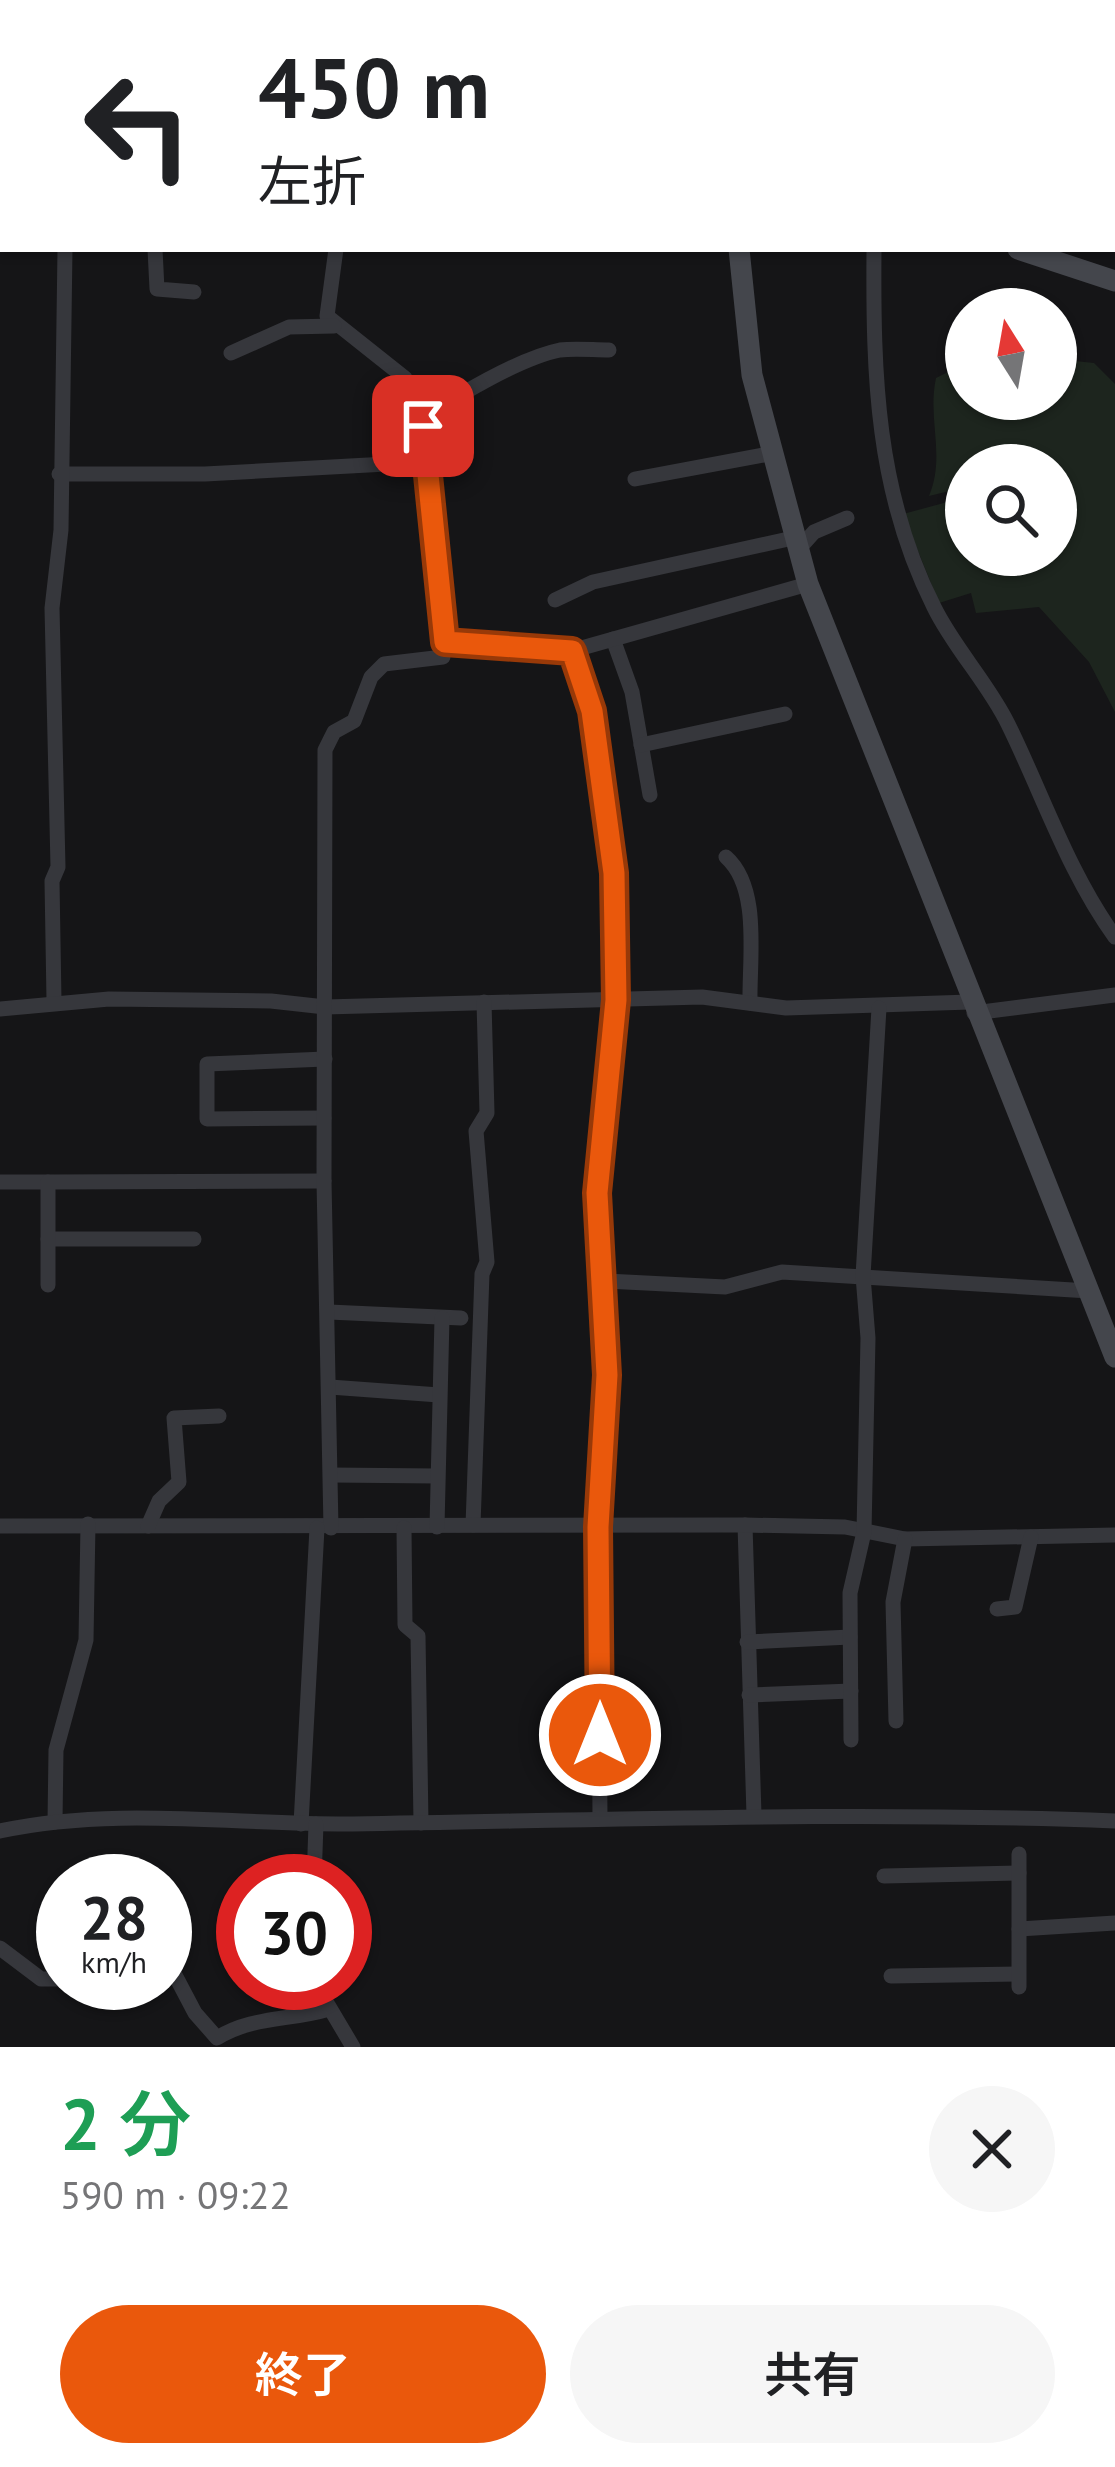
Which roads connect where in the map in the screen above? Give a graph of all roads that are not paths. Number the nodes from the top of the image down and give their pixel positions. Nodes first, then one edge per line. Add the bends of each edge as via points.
1 (65, 252) edge
2 (155, 252) edge
3 (336, 252) edge
4 (739, 252) edge
5 (874, 252) edge
6 (1027, 252) edge
7 (1115, 280) edge
8 (194, 292) dead end
9 (334, 326) junction
10 (609, 350) dead end
11 (231, 353) dead end
12 (424, 424) junction
13 (769, 454) junction
14 (423, 462) junction
15 (59, 474) junction
16 (635, 479) dead end
17 (847, 518) dead end
18 (795, 544) junction
19 (808, 584) junction
20 (555, 600) dead end
21 (613, 639) junction
22 (445, 642) junction
23 (572, 651) junction
24 (785, 714) dead end
25 (641, 745) junction
26 (650, 795) dead end
27 (727, 857) dead end
28 (1115, 937) edge
29 (1115, 995) edge
30 (616, 1000) junction
31 (54, 1001) junction
32 (484, 1002) junction
33 (750, 1003) junction
34 (325, 1007) junction
35 (972, 1007) junction
36 (879, 1008) junction
37 (0, 1009) edge
38 (325, 1059) junction
39 (324, 1118) junction
40 (324, 1181) junction
41 (0, 1182) edge
42 (48, 1182) junction
43 (48, 1239) junction
44 (194, 1239) dead end
45 (863, 1276) junction
46 (606, 1281) junction
47 (48, 1285) dead end
48 (1088, 1291) junction
49 (329, 1312) junction
50 (442, 1318) junction
51 (461, 1318) dead end
52 (1115, 1357) edge
53 (330, 1387) junction
54 (439, 1395) junction
55 (219, 1416) dead end
56 (331, 1475) junction
57 (436, 1476) junction
58 (88, 1524) junction
59 (745, 1525) junction
60 (0, 1526) edge
61 (148, 1526) junction
62 (473, 1526) junction
63 (437, 1527) junction
64 (598, 1527) junction
65 (324, 1528) junction
66 (404, 1528) junction
67 (864, 1532) junction
68 (1115, 1535) edge
69 (1031, 1537) junction
70 (905, 1539) junction
71 (997, 1609) dead end
72 (850, 1637) junction
73 (747, 1642) junction
74 (850, 1691) junction
75 (749, 1695) junction
76 (896, 1721) dead end
77 (851, 1741) dead end
78 (754, 1815) junction
79 (600, 1818) junction
80 (1115, 1821) edge
81 (56, 1822) junction
82 (421, 1823) junction
83 (308, 1824) junction
84 (0, 1831) edge
85 (311, 1854) edge
86 (1019, 1854) dead end
87 (1019, 1873) junction
88 (884, 1876) dead end
89 (1115, 1923) edge
90 (1019, 1929) junction
91 (0, 1948) edge
92 (36, 1975) edge
93 (891, 1976) dead end
94 (192, 2008) edge
95 (325, 2010) edge
96 (330, 2010) edge
97 (352, 2047) edge

1 - 15 street
2 - 8 street via 157,289
3 - 9 street via 327,316
4 - 13 street
5 - 28 street via 874,393 895,513 935,611 1007,721
6 - 7 street
9 - 11 street via 289,327
9 - 12 street via 405,378
10 - 12 street via 529,360
12 - 14 street
13 - 16 street
13 - 18 street
14 - 15 street
14 - 22 street
15 - 31 street
17 - 18 street
18 - 19 street
18 - 20 street via 593,581
19 - 21 street
19 - 35 street
21 - 23 street
21 - 25 street
22 - 23 street
22 - 34 street via 443,657 384,664 370,677 353,721 334,732 326,750
23 - 30 street via 592,711 608,808
24 - 25 street
25 - 26 street
27 - 33 street via 747,893
29 - 35 street
30 - 32 street
30 - 33 street
30 - 46 street via 597,1193
31 - 34 street
31 - 37 street
32 - 34 street
32 - 62 street via 487,1112 476,1131 487,1262
33 - 36 street
34 - 38 street
35 - 36 street
35 - 48 street
36 - 45 street
38 - 39 street
38 - 39 street via 207,1064 207,1119
39 - 40 street
40 - 42 street
40 - 49 street
41 - 42 street
42 - 43 street
43 - 44 street
43 - 47 street
45 - 46 street via 782,1272 725,1287
45 - 48 street
45 - 67 street
46 - 64 street
48 - 52 street
49 - 50 street
49 - 53 street
50 - 51 street
50 - 54 street
53 - 54 street
53 - 56 street
54 - 57 street
55 - 61 street via 174,1418 179,1482
56 - 57 street
56 - 65 street
57 - 63 street
58 - 60 street
58 - 61 street
58 - 81 street via 86,1640 56,1750
59 - 64 street
59 - 67 street
59 - 73 street
61 - 65 street
62 - 63 street
62 - 64 street
63 - 66 street
64 - 79 street
65 - 66 street
65 - 83 street
66 - 82 street via 406,1625 418,1636
67 - 70 street
67 - 72 street
68 - 69 street
69 - 70 street
69 - 71 street via 1016,1607
70 - 76 street via 893,1602
72 - 73 street
72 - 74 street
73 - 75 street
74 - 75 street
74 - 77 street
75 - 78 street
78 - 79 street
78 - 80 street
79 - 82 street
81 - 83 street
81 - 84 street
82 - 83 street
83 - 85 street
86 - 87 street
87 - 88 street
87 - 90 street
89 - 90 street
90 - 93 street via 1018,1981
91 - 92 street
94 - 95 street via 217,2038 247,2020
96 - 97 street

